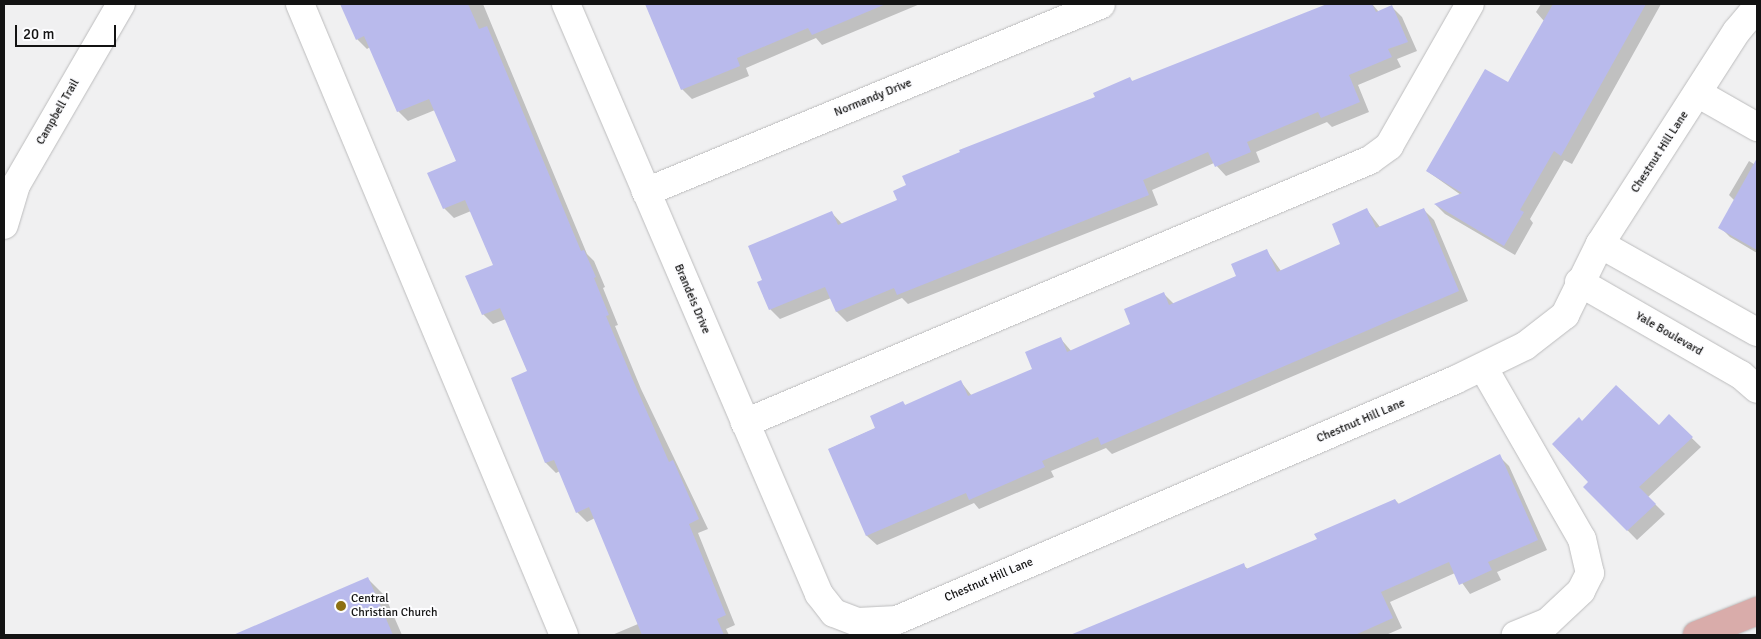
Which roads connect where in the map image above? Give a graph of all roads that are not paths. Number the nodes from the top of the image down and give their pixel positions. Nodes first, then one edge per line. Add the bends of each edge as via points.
1 (121, 4) edge
2 (300, 4) edge
3 (566, 4) edge
4 (1101, 4) edge
5 (1470, 4) edge
6 (1757, 7) edge
7 (1698, 94) junction
8 (1757, 127) edge
9 (646, 192) junction
10 (4, 224) edge
11 (1600, 244) junction
12 (1579, 282) junction
13 (1757, 332) edge
14 (1483, 367) junction
15 (1757, 389) edge
16 (745, 423) junction
17 (819, 594) joint
18 (1757, 611) edge
19 (564, 635) edge
20 (1516, 635) edge
21 (1697, 635) edge

1 - 10 street, Campbell Trail via 16,185
2 - 19 street
3 - 9 street, Brandeis Drive
4 - 9 street, Normandy Drive
5 - 16 street via 1389,146 1370,160
6 - 7 street, Chestnut Hill Lane via 1737,31
7 - 8 street
7 - 11 street, Chestnut Hill Lane
9 - 16 street, Brandeis Drive
11 - 12 street, Chestnut Hill Lane
11 - 13 street
12 - 14 street, Chestnut Hill Lane via 1565,315 1525,346
12 - 15 street, Yale Boulevard via 1740,375
14 - 17 street, Chestnut Hill Lane via 897,620 858,622 834,613
14 - 20 street via 1582,540 1590,573 1581,591 1548,622
16 - 17 street, Brandeis Drive
18 - 21 main road

